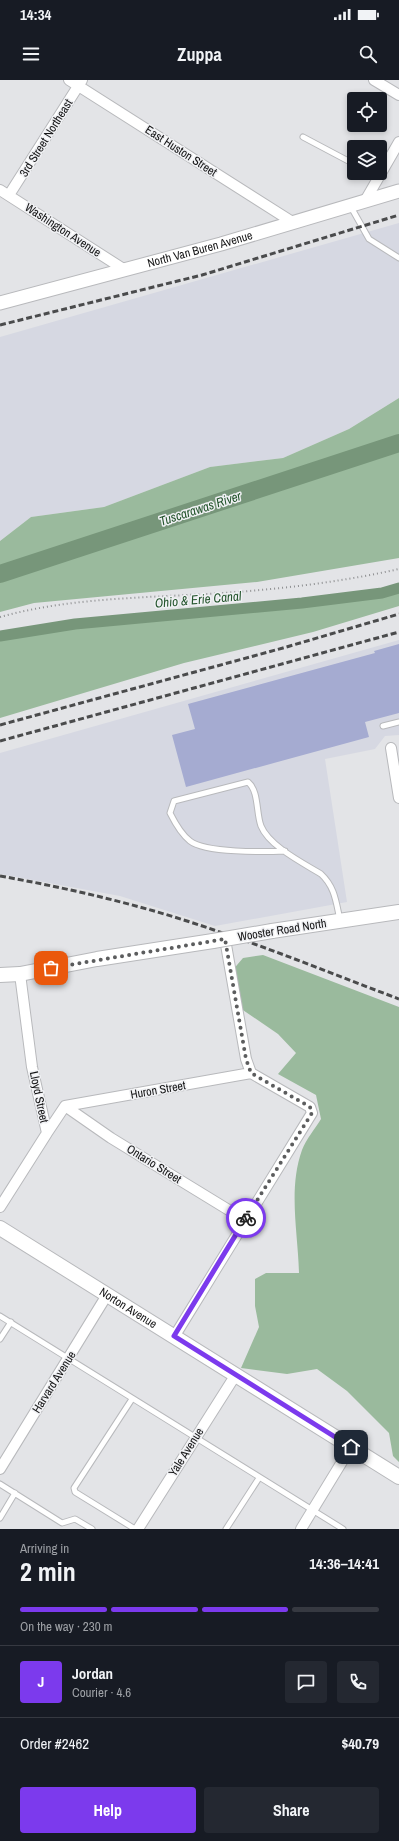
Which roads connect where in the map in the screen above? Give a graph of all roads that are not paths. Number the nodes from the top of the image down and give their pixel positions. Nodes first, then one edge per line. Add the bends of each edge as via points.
1 (69, 80) edge
2 (374, 80) edge
3 (80, 83) edge
4 (399, 95) edge
5 (303, 137) dead end
6 (399, 142) edge
7 (387, 158) edge
8 (347, 160) edge
9 (373, 180) edge
10 (0, 190) edge
11 (399, 191) edge
12 (9, 195) junction
13 (365, 201) junction
14 (351, 206) junction
15 (294, 223) junction
16 (399, 258) edge
17 (125, 270) junction
18 (0, 303) edge
19 (399, 722) edge
20 (383, 726) dead end
21 (390, 748) dead end
22 (399, 798) edge
23 (285, 851) junction
24 (399, 912) edge
25 (340, 921) junction
26 (221, 943) junction
27 (20, 974) junction
28 (0, 975) edge
29 (251, 1073) junction
30 (65, 1106) junction
31 (46, 1133) junction
32 (0, 1207) edge
33 (245, 1220) junction
34 (0, 1228) edge
35 (107, 1295) junction
36 (0, 1316) edge
37 (11, 1322) junction
38 (174, 1336) junction
39 (0, 1339) edge
40 (68, 1359) junction
41 (235, 1376) junction
42 (132, 1399) junction
43 (194, 1438) junction
44 (351, 1447) junction
45 (0, 1469) edge
46 (399, 1477) edge
47 (259, 1478) junction
48 (0, 1484) edge
49 (15, 1494) junction
50 (312, 1510) junction
51 (0, 1518) edge
52 (92, 1529) edge
53 (136, 1529) edge
54 (226, 1529) edge
55 (301, 1529) edge
56 (343, 1529) edge

1 - 3 street, East Huston Street
2 - 4 street
3 - 12 street, 3rd Street Northeast
3 - 15 street, East Huston Street
5 - 8 lane
6 - 7 street
9 - 13 street
10 - 12 street, Washington Avenue
11 - 13 street, North Van Buren Avenue
12 - 17 street, Washington Avenue
13 - 14 street, North Van Buren Avenue
14 - 15 street, North Van Buren Avenue
14 - 16 lane via 369,239
15 - 17 street, North Van Buren Avenue
17 - 18 street, North Van Buren Avenue
19 - 20 lane
21 - 22 street
23 - 23 lane via 265,833 254,790 248,782 174,801 170,813 177,826 189,841 201,847 260,852
23 - 25 lane via 328,880
24 - 25 main road, Wooster Road North
25 - 26 main road, Wooster Road North, bridge via 272,931
26 - 27 main road, Wooster Road North via 97,959
26 - 29 street
27 - 28 main road, Wooster Road North
27 - 31 street, Lloyd Street via 32,1067
29 - 30 street, Huron Street
29 - 33 street via 310,1107 312,1113
30 - 31 street
30 - 33 street, Ontario Street via 111,1138
31 - 32 street, Lloyd Street
33 - 38 street
34 - 35 main road, Norton Avenue
35 - 38 main road, Norton Avenue
35 - 40 street, Harvard Avenue
36 - 37 lane
37 - 39 lane
37 - 40 lane
38 - 41 main road, Norton Avenue
40 - 42 lane
40 - 45 street, Harvard Avenue
41 - 43 street, Yale Avenue
41 - 44 main road, Norton Avenue
42 - 43 lane
42 - 53 lane via 74,1488 75,1492 84,1498
43 - 47 lane
43 - 53 street, Yale Avenue
44 - 46 main road, Norton Avenue
44 - 50 street
47 - 50 lane
47 - 54 lane
48 - 49 lane
49 - 51 lane
49 - 52 lane via 62,1523 75,1518
50 - 55 street
50 - 56 lane

